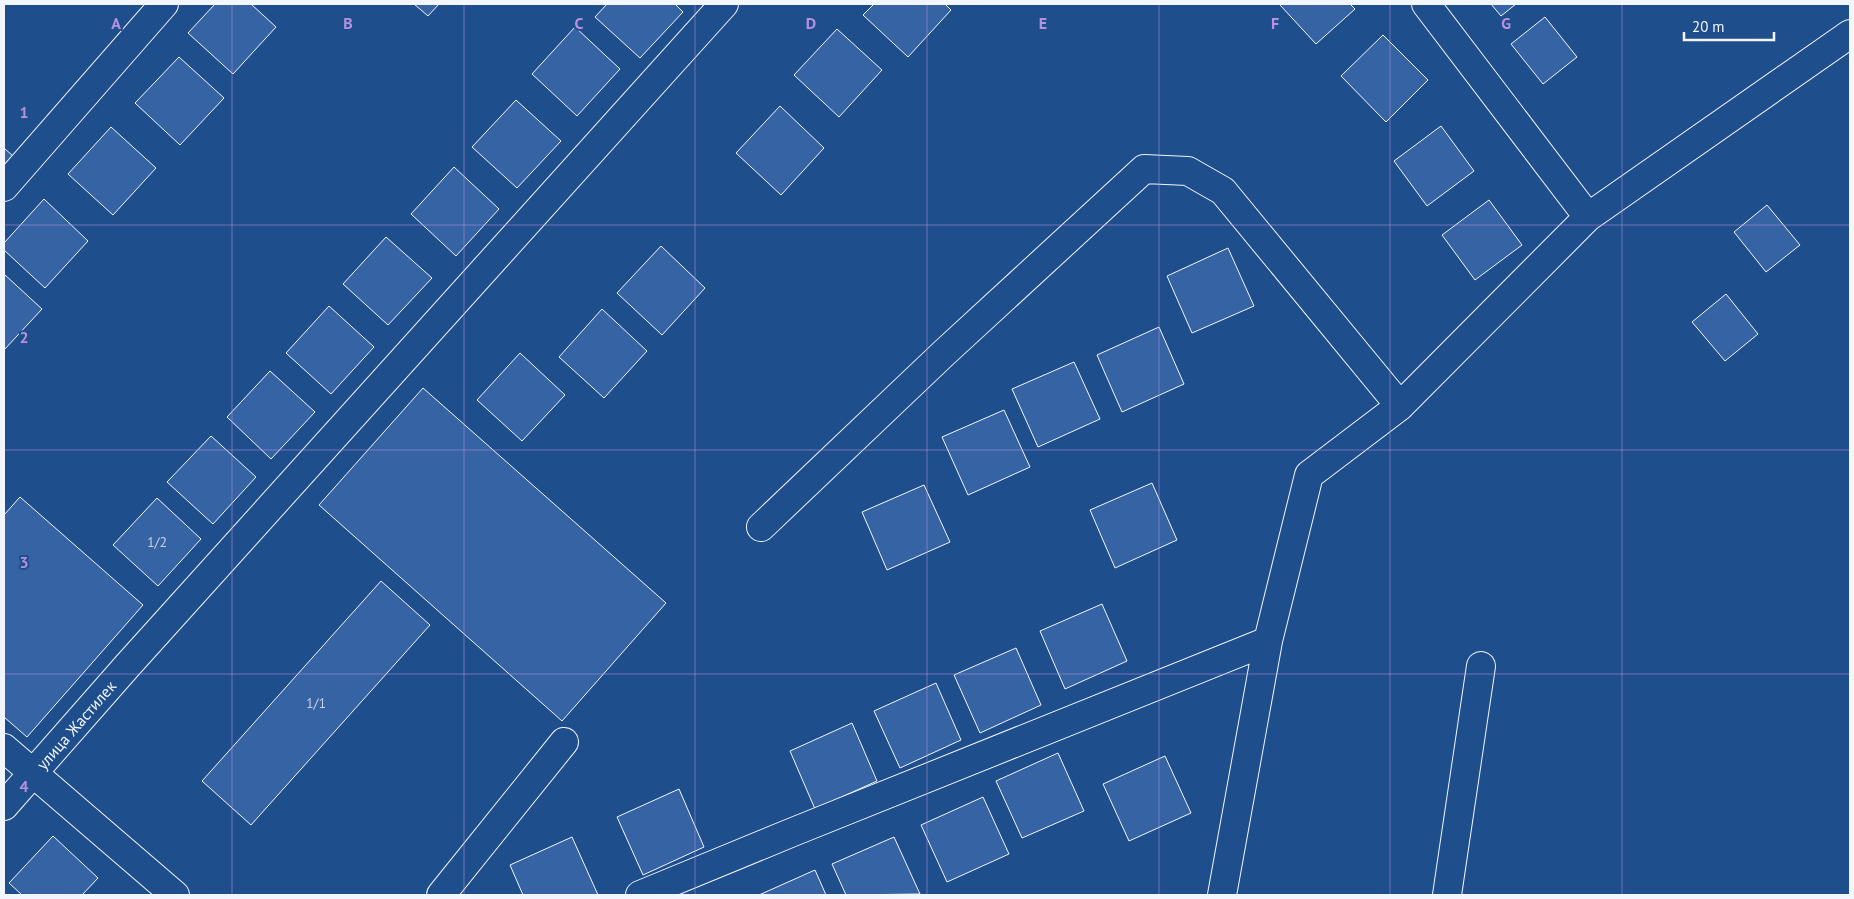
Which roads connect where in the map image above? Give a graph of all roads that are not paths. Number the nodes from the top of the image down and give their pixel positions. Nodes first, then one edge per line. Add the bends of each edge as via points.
1 (164, 4) edge
2 (724, 4) edge
3 (1426, 4) edge
4 (1850, 34) edge
5 (4, 187) edge
6 (1588, 217) junction
7 (1400, 406) junction
8 (761, 527) dead end
9 (1268, 641) junction
10 (1480, 666) dead end
11 (564, 742) dead end
12 (4, 748) edge
13 (34, 773) junction
14 (4, 806) edge
15 (175, 895) edge
16 (441, 895) edge
17 (640, 895) edge
18 (1222, 895) edge
19 (1447, 895) edge

1 - 5 street
2 - 13 street, улица Жастилек
3 - 6 street
4 - 6 street
6 - 7 street
7 - 8 street via 1223,191 1188,171 1144,169
7 - 9 street via 1309,475
9 - 17 street
9 - 18 street
10 - 19 street
11 - 16 street
12 - 13 street
13 - 14 street, улица Жастилек
13 - 15 street

